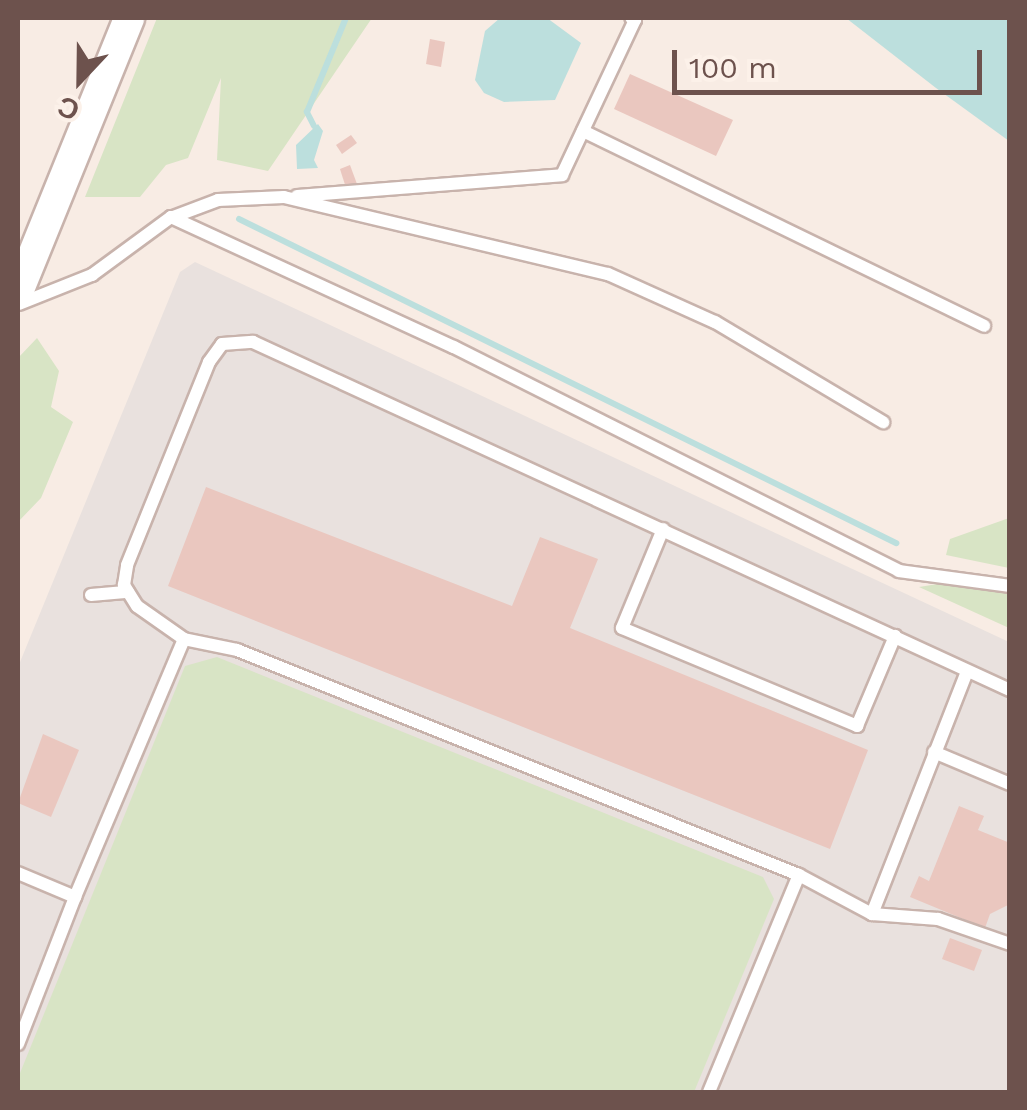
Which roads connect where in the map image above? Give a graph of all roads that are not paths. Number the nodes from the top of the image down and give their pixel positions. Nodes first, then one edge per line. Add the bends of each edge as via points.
1 (129, 18) edge
2 (631, 18) edge
3 (582, 131) junction
4 (284, 197) junction
5 (171, 218) junction
6 (18, 292) edge
7 (18, 304) edge
8 (984, 326) dead end
9 (883, 422) dead end
10 (663, 529) junction
11 (1010, 586) edge
12 (128, 592) junction
13 (91, 595) dead end
14 (895, 636) junction
15 (184, 639) junction
16 (968, 671) junction
17 (1010, 690) edge
18 (934, 752) junction
19 (1010, 784) edge
20 (18, 873) edge
21 (800, 875) junction
22 (75, 897) junction
23 (872, 914) junction
24 (1010, 944) edge
25 (18, 1044) edge
26 (709, 1092) edge

1 - 6 street
2 - 3 lane
3 - 4 lane via 562,174
3 - 8 lane
4 - 5 lane via 218,200
4 - 9 lane via 608,274 715,322
5 - 7 lane via 92,275
5 - 11 lane via 454,346 899,570
10 - 12 lane via 253,342 222,344 128,565
10 - 14 lane
10 - 14 lane via 622,628 858,726
12 - 13 lane
12 - 15 lane
14 - 16 lane
15 - 21 lane via 237,650
15 - 22 lane
16 - 17 lane
16 - 18 lane
18 - 19 lane
18 - 23 lane
20 - 22 lane
21 - 23 lane
21 - 26 lane
22 - 25 lane
23 - 24 lane via 938,918

